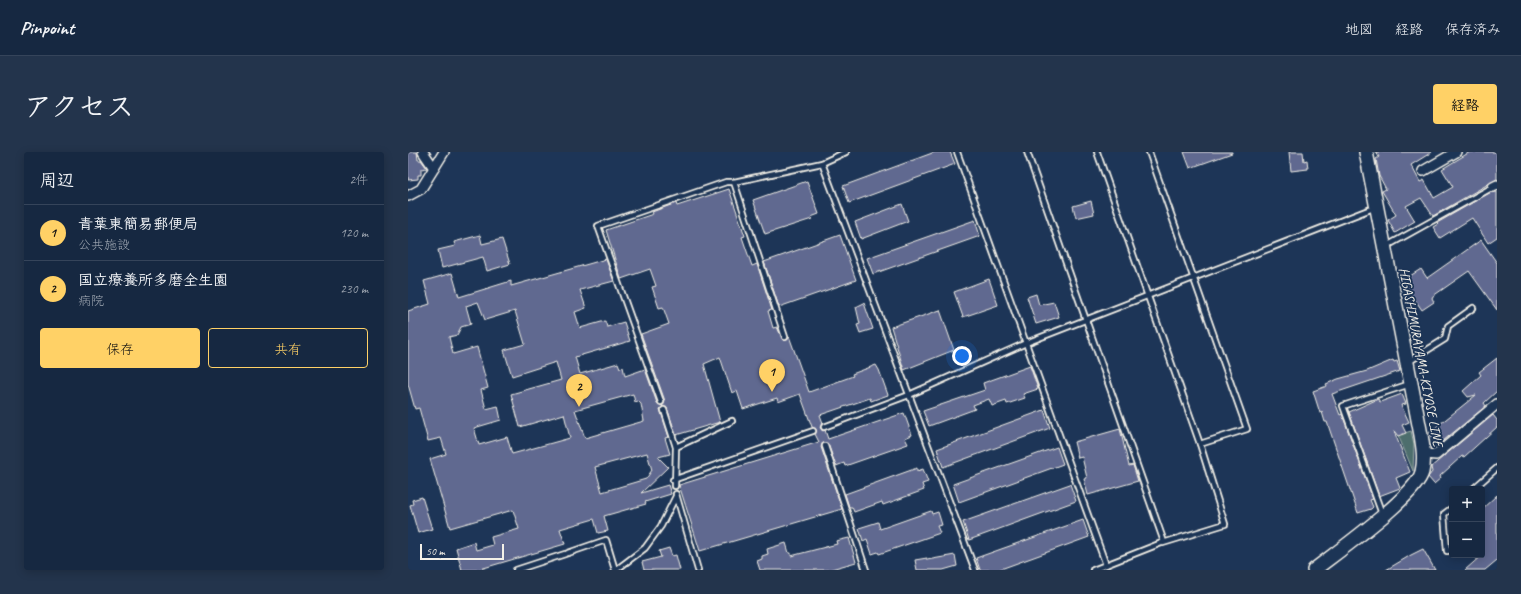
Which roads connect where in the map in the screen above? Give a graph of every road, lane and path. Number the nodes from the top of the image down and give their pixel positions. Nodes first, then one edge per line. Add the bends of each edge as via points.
1 (423, 152) edge
2 (444, 152) edge
3 (846, 152) edge
4 (957, 152) edge
5 (1027, 152) edge
6 (1097, 152) edge
7 (1149, 152) edge
8 (1366, 152) edge
9 (1456, 152) edge
10 (822, 163) junction
11 (434, 168) junction
12 (1423, 171) dead end
13 (734, 182) junction
14 (1495, 186) edge
15 (408, 187) edge
16 (421, 189) junction
17 (408, 196) edge
18 (1376, 207) junction
19 (1384, 248) junction
20 (1194, 277) junction
21 (1147, 296) junction
22 (1473, 308) dead end
23 (1086, 319) junction
24 (785, 337) dead end
25 (1026, 343) junction
26 (1406, 363) junction
27 (1410, 384) junction
28 (909, 395) junction
29 (661, 402) dead end
30 (1497, 404) edge
31 (664, 410) dead end
32 (732, 421) dead end
33 (824, 427) dead end
34 (813, 431) dead end
35 (1200, 444) junction
36 (825, 446) dead end
37 (676, 447) junction
38 (1424, 454) junction
39 (1497, 468) edge
40 (674, 480) junction
41 (674, 486) dead end
42 (1476, 486) edge
43 (1449, 510) edge
44 (1383, 515) junction
45 (1161, 544) junction
46 (1449, 551) edge
47 (1106, 565) junction
48 (516, 570) edge
49 (615, 570) edge
50 (698, 570) edge
51 (866, 570) edge
52 (974, 570) edge
53 (1093, 570) edge
54 (1314, 570) edge

1 - 11 street
2 - 11 street
3 - 10 lane
4 - 25 lane
5 - 23 lane
6 - 21 lane
7 - 20 lane
8 - 18 main road, HIGASHIMURAYAMA-KIYOSE LINE
9 - 12 street
10 - 13 lane
10 - 28 lane
11 - 16 street
13 - 24 lane
13 - 29 lane via 726,182 598,226
14 - 19 lane
15 - 16 street
16 - 17 street
18 - 19 main road, HIGASHIMURAYAMA-KIYOSE LINE
18 - 20 lane
19 - 26 main road, HIGASHIMURAYAMA-KIYOSE LINE
20 - 21 lane
20 - 35 lane via 1247,429
21 - 23 lane
21 - 35 lane
22 - 26 lane via 1448,326 1445,339
23 - 25 lane
23 - 45 lane via 1164,542
25 - 28 lane
25 - 47 lane
26 - 27 main road, HIGASHIMURAYAMA-KIYOSE LINE
27 - 38 main road, HIGASHIMURAYAMA-KIYOSE LINE
27 - 44 lane via 1343,406
28 - 33 lane
28 - 52 lane
30 - 38 street via 1436,455
31 - 37 lane
32 - 37 lane
34 - 40 lane
35 - 45 lane via 1225,524
36 - 51 lane
37 - 40 lane
38 - 44 main road, HIGASHIMURAYAMA-KIYOSE LINE via 1422,472 1414,486
39 - 42 lane
40 - 41 lane
43 - 46 lane via 1444,514
44 - 54 main road, HIGASHIMURAYAMA-KIYOSE LINE
45 - 47 lane
47 - 53 lane
48 - 49 lane via 606,540
49 - 50 lane via 644,548 661,526 676,494

